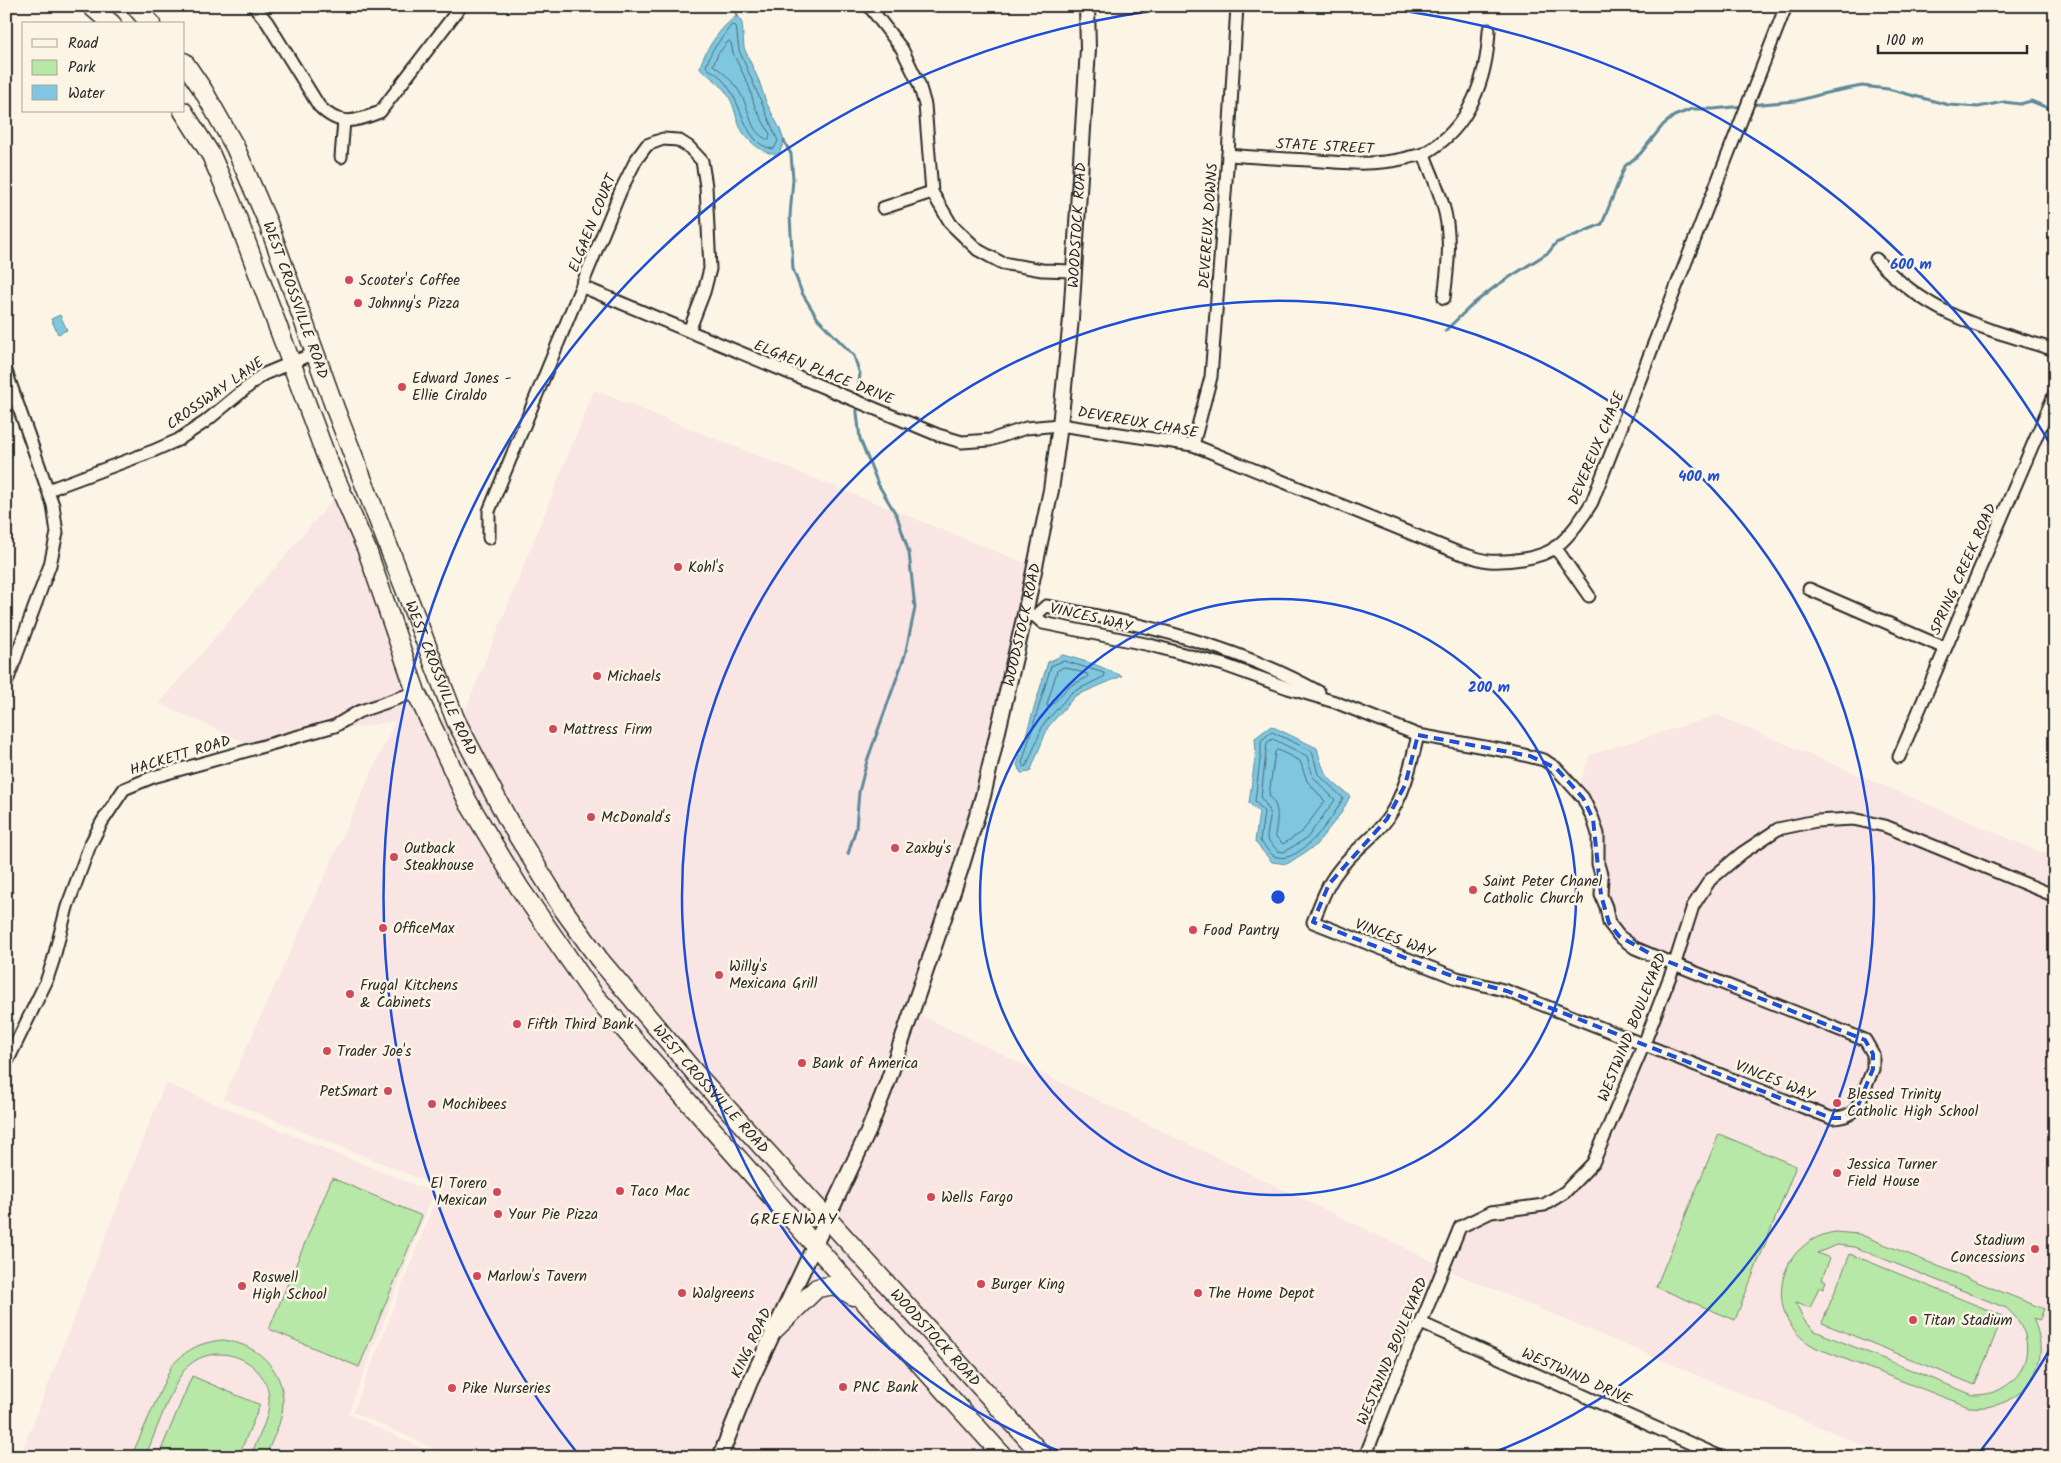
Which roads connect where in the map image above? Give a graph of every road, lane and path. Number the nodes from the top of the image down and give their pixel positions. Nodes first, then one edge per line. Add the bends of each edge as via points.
1 (91, 6) edge
2 (254, 6) edge
3 (461, 6) edge
4 (869, 6) edge
5 (1087, 6) edge
6 (1237, 6) edge
7 (1786, 6) edge
8 (136, 7) edge
9 (110, 22) edge
10 (149, 22) edge
11 (1489, 30) dead end
12 (185, 63) edge
13 (185, 112) edge
14 (344, 121) junction
15 (1424, 154) junction
16 (1228, 155) junction
17 (342, 157) dead end
18 (932, 192) junction
19 (883, 208) dead end
20 (1876, 259) dead end
21 (1074, 271) junction
22 (583, 287) junction
23 (1444, 298) dead end
24 (689, 330) junction
25 (2055, 350) edge
26 (315, 353) junction
27 (291, 362) junction
28 (6, 371) edge
29 (2055, 394) edge
30 (1060, 425) junction
31 (1193, 445) junction
32 (48, 490) junction
33 (488, 538) dead end
34 (1555, 548) junction
35 (1809, 589) dead end
36 (1589, 596) dead end
37 (1030, 615) junction
38 (1945, 648) junction
39 (6, 684) edge
40 (416, 692) junction
41 (1336, 702) junction
42 (1418, 735) junction
43 (1900, 758) dead end
44 (2055, 896) edge
45 (1674, 964) junction
46 (1644, 1044) junction
47 (6, 1064) edge
48 (827, 1217) junction
49 (814, 1245) junction
50 (866, 1303) junction
51 (1421, 1323) junction
52 (774, 1330) junction
53 (720, 1457) edge
54 (1004, 1457) edge
55 (1044, 1457) edge
56 (1364, 1457) edge
57 (1720, 1457) edge

1 - 9 main road
2 - 14 street via 319,106 329,116
3 - 14 street via 380,112 363,119
4 - 18 street via 902,49 919,84 925,105
5 - 21 street, WOODSTOCK ROAD via 1088,49
6 - 16 street, DEVEREUX DOWNS
7 - 34 street, DEVEREUX CHASE via 1592,502 1586,514
8 - 10 main road
11 - 15 street, STATE STREET via 1482,77 1469,108 1454,130
12 - 26 main road, WEST CROSSVILLE ROAD via 235,147 268,223
13 - 27 main road, WEST CROSSVILLE ROAD via 211,156 231,201
14 - 17 street
15 - 16 street, STATE STREET via 1386,163 1362,164
15 - 23 street via 1444,207 1448,230
16 - 31 street, DEVEREUX DOWNS via 1211,377
18 - 19 street
18 - 21 street via 952,224 978,250 1002,263 1042,270
20 - 25 street via 1908,290 1946,313
21 - 30 street, WOODSTOCK ROAD
22 - 24 street, ELGAEN PLACE DRIVE
22 - 24 street, ELGAEN COURT via 636,160 647,145 663,139 678,140 702,161 706,186 710,269
22 - 33 street, ELGAEN COURT via 489,512
24 - 30 street, ELGAEN PLACE DRIVE via 938,435 962,442 990,440 1026,428
26 - 27 street, CROSSWAY LANE
26 - 48 main road, WEST CROSSVILLE ROAD via 456,721 509,822 563,909 599,959 696,1074
27 - 32 street, CROSSWAY LANE via 262,375 178,440
27 - 40 main road, WEST CROSSVILLE ROAD via 326,456 367,550
28 - 32 street
29 - 38 street, SPRING CREEK ROAD
30 - 31 street, DEVEREUX CHASE
30 - 37 street, WOODSTOCK ROAD
31 - 34 street, DEVEREUX CHASE via 1459,553 1508,561
32 - 39 street via 56,519 55,548
34 - 36 street
35 - 38 street
37 - 41 street, VINCES WAY via 1043,623 1150,645 1224,665
37 - 41 street, VINCES WAY via 1046,606 1203,643 1268,666
37 - 48 street, WOODSTOCK ROAD via 961,868 888,1081 868,1132
38 - 43 street, SPRING CREEK ROAD
40 - 47 street, HACKETT ROAD via 358,712 335,726 124,789 90,845 67,907 46,982
40 - 49 main road, WEST CROSSVILLE ROAD via 473,810 519,887 594,995
41 - 42 street, VINCES WAY
42 - 45 street, VINCES WAY via 1530,756 1556,768 1583,798 1593,819 1598,834 1601,895 1609,923 1635,948
42 - 46 street, VINCES WAY via 1398,801 1387,819 1338,870 1313,922
44 - 45 street, WESTWIND BOULEVARD via 1885,826 1853,819 1816,821 1778,829 1710,880 1693,906
45 - 46 street, WESTWIND BOULEVARD
45 - 46 street, VINCES WAY via 1865,1040 1872,1054 1873,1069 1853,1113 1843,1118 1831,1118
46 - 51 street, WESTWIND BOULEVARD via 1593,1163 1565,1192 1544,1205 1491,1212 1460,1227
48 - 49 street, WOODSTOCK ROAD
48 - 55 main road, WOODSTOCK ROAD
49 - 50 main road, WOODSTOCK ROAD
49 - 52 street, KING ROAD
50 - 52 main road via 835,1285 817,1288
50 - 54 main road, WOODSTOCK ROAD
51 - 56 street, WESTWIND BOULEVARD via 1409,1344
51 - 57 street, WESTWIND DRIVE
52 - 53 street, KING ROAD

